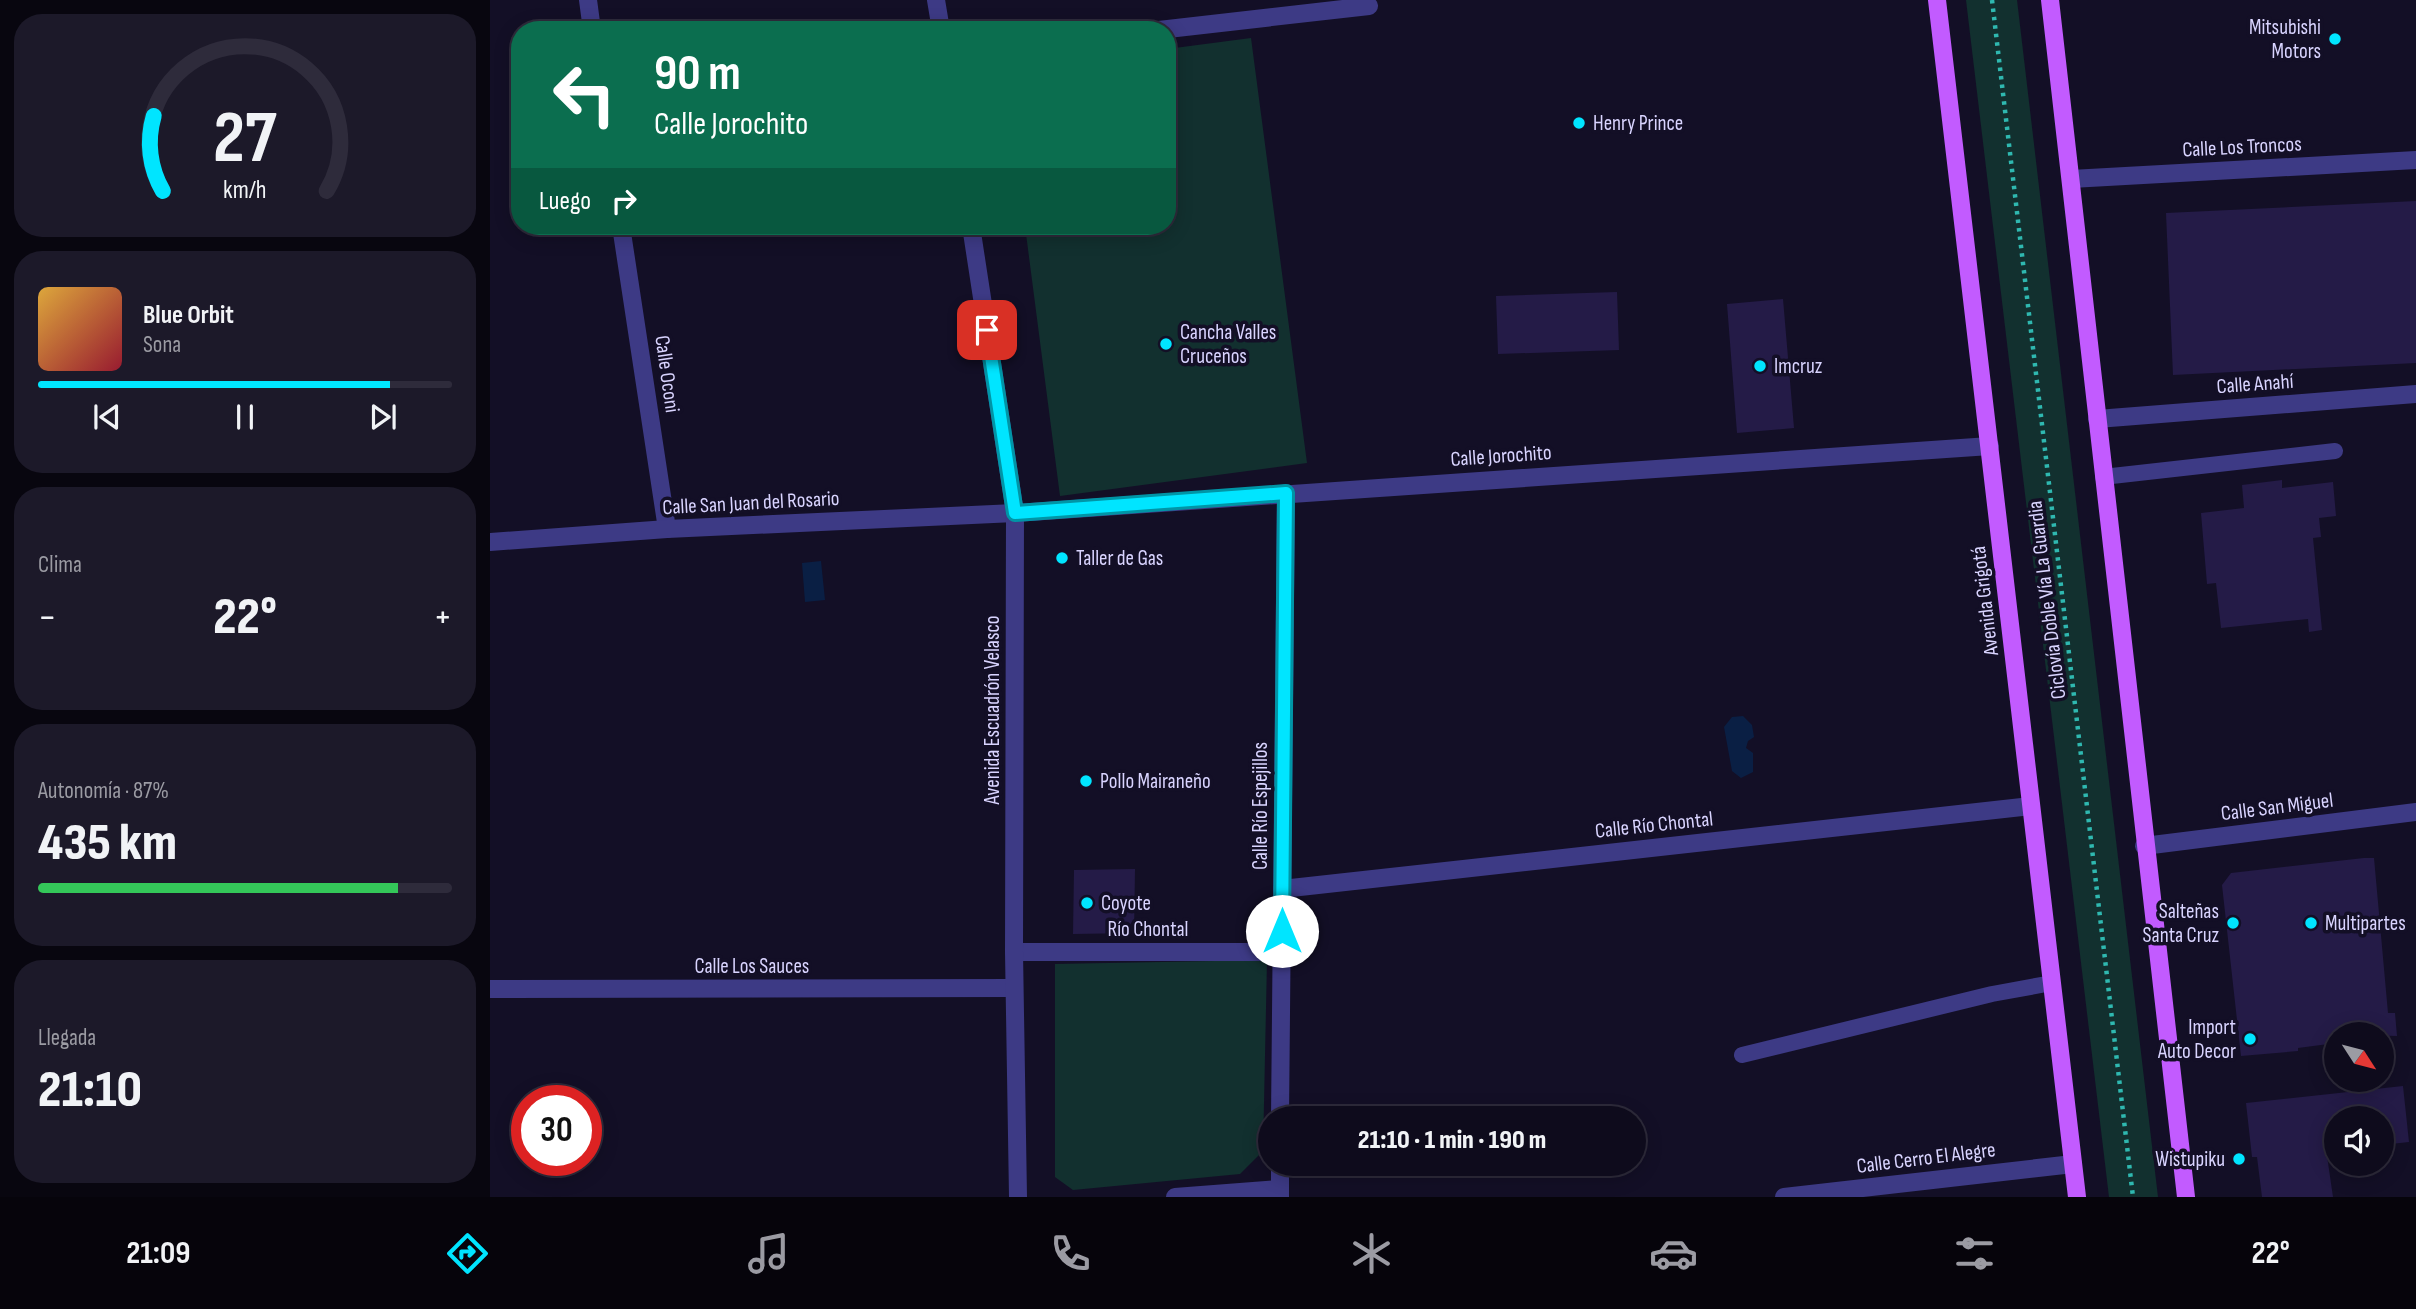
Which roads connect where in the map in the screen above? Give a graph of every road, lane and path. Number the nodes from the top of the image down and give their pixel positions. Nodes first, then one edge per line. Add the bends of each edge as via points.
1 (588, 0) edge
2 (936, 0) edge
3 (1937, 0) edge
4 (1992, 0) edge
5 (2050, 0) edge
6 (1368, 6) dead end
7 (591, 21) edge
8 (940, 21) edge
9 (1176, 28) edge
10 (2416, 160) edge
11 (2070, 179) junction
12 (622, 235) edge
13 (972, 235) edge
14 (2416, 394) edge
15 (2097, 419) junction
16 (1990, 446) junction
17 (2335, 451) dead end
18 (2103, 477) junction
19 (1286, 493) junction
20 (1015, 513) junction
21 (667, 529) junction
22 (490, 542) edge
23 (2031, 806) junction
24 (2416, 813) edge
25 (2144, 846) junction
26 (1282, 889) junction
27 (1014, 952) junction
28 (1282, 952) junction
29 (2052, 983) junction
30 (1014, 988) junction
31 (490, 989) edge
32 (1742, 1055) dead end
33 (1280, 1106) edge
34 (2073, 1164) junction
35 (1280, 1193) edge
36 (1018, 1197) edge
37 (1175, 1197) edge
38 (1784, 1197) edge
39 (2077, 1197) edge
40 (2133, 1197) edge
41 (2186, 1197) edge

1 - 7 street
2 - 8 street
3 - 16 main road, Avenida Grigotá
4 - 40 path, Ciclovía Doble Vía La Guardia
5 - 11 main road
6 - 9 street
10 - 11 street, Calle Los Troncos
11 - 15 main road
12 - 21 street, Calle Oconi
13 - 20 street, Avenida Escuadrón Velasco
14 - 15 street, Calle Anahí
15 - 18 main road
16 - 19 street, Calle Jorochito
16 - 23 main road, Avenida Grigotá
17 - 18 lane
18 - 25 main road
19 - 20 street, Calle Jorochito
19 - 26 street, Calle Río Espejillos
20 - 21 street, Calle San Juan del Rosario
20 - 27 street, Avenida Escuadrón Velasco
21 - 22 street, Calle San Juan del Rosario
23 - 26 street, Calle Río Chontal
23 - 29 main road, Avenida Grigotá
24 - 25 street, Calle San Miguel
25 - 41 main road
26 - 28 street, Calle Río Espejillos
27 - 28 street, Río Chontal
27 - 30 street, Avenida Escuadrón Velasco
28 - 33 street, Calle Río Espejillos
29 - 32 lane
29 - 34 main road, Avenida Grigotá
30 - 31 street, Calle Los Sauces
30 - 36 street, Avenida Escuadrón Velasco
34 - 38 street, Calle Cerro El Alegre
34 - 39 main road, Avenida Grigotá
35 - 37 street

